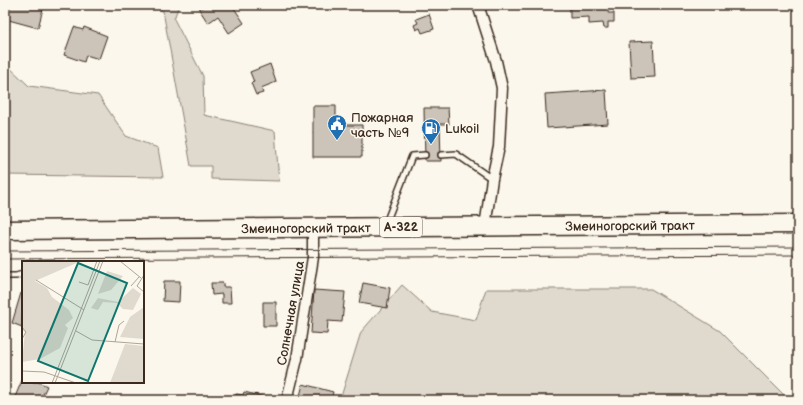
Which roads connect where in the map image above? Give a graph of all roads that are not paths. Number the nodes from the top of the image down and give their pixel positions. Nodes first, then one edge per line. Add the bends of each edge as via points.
1 (478, 5) edge
2 (425, 155) dead end
3 (441, 155) dead end
4 (492, 179) junction
5 (798, 224) edge
6 (485, 227) junction
7 (385, 228) junction
8 (313, 229) junction
9 (5, 230) edge
10 (22, 274) edge
11 (5, 276) edge
12 (287, 400) edge

1 - 4 street via 496,60 502,88 499,148
2 - 7 lane via 412,156
3 - 4 lane via 456,154
4 - 6 street
5 - 6 highway, Змеиногорский тракт / А-322
6 - 7 highway, Змеиногорский тракт / А-322
7 - 8 highway, Змеиногорский тракт / А-322
8 - 9 highway, Змеиногорский тракт / А-322
8 - 12 street, Солнечная улица via 313,257
10 - 11 lane

